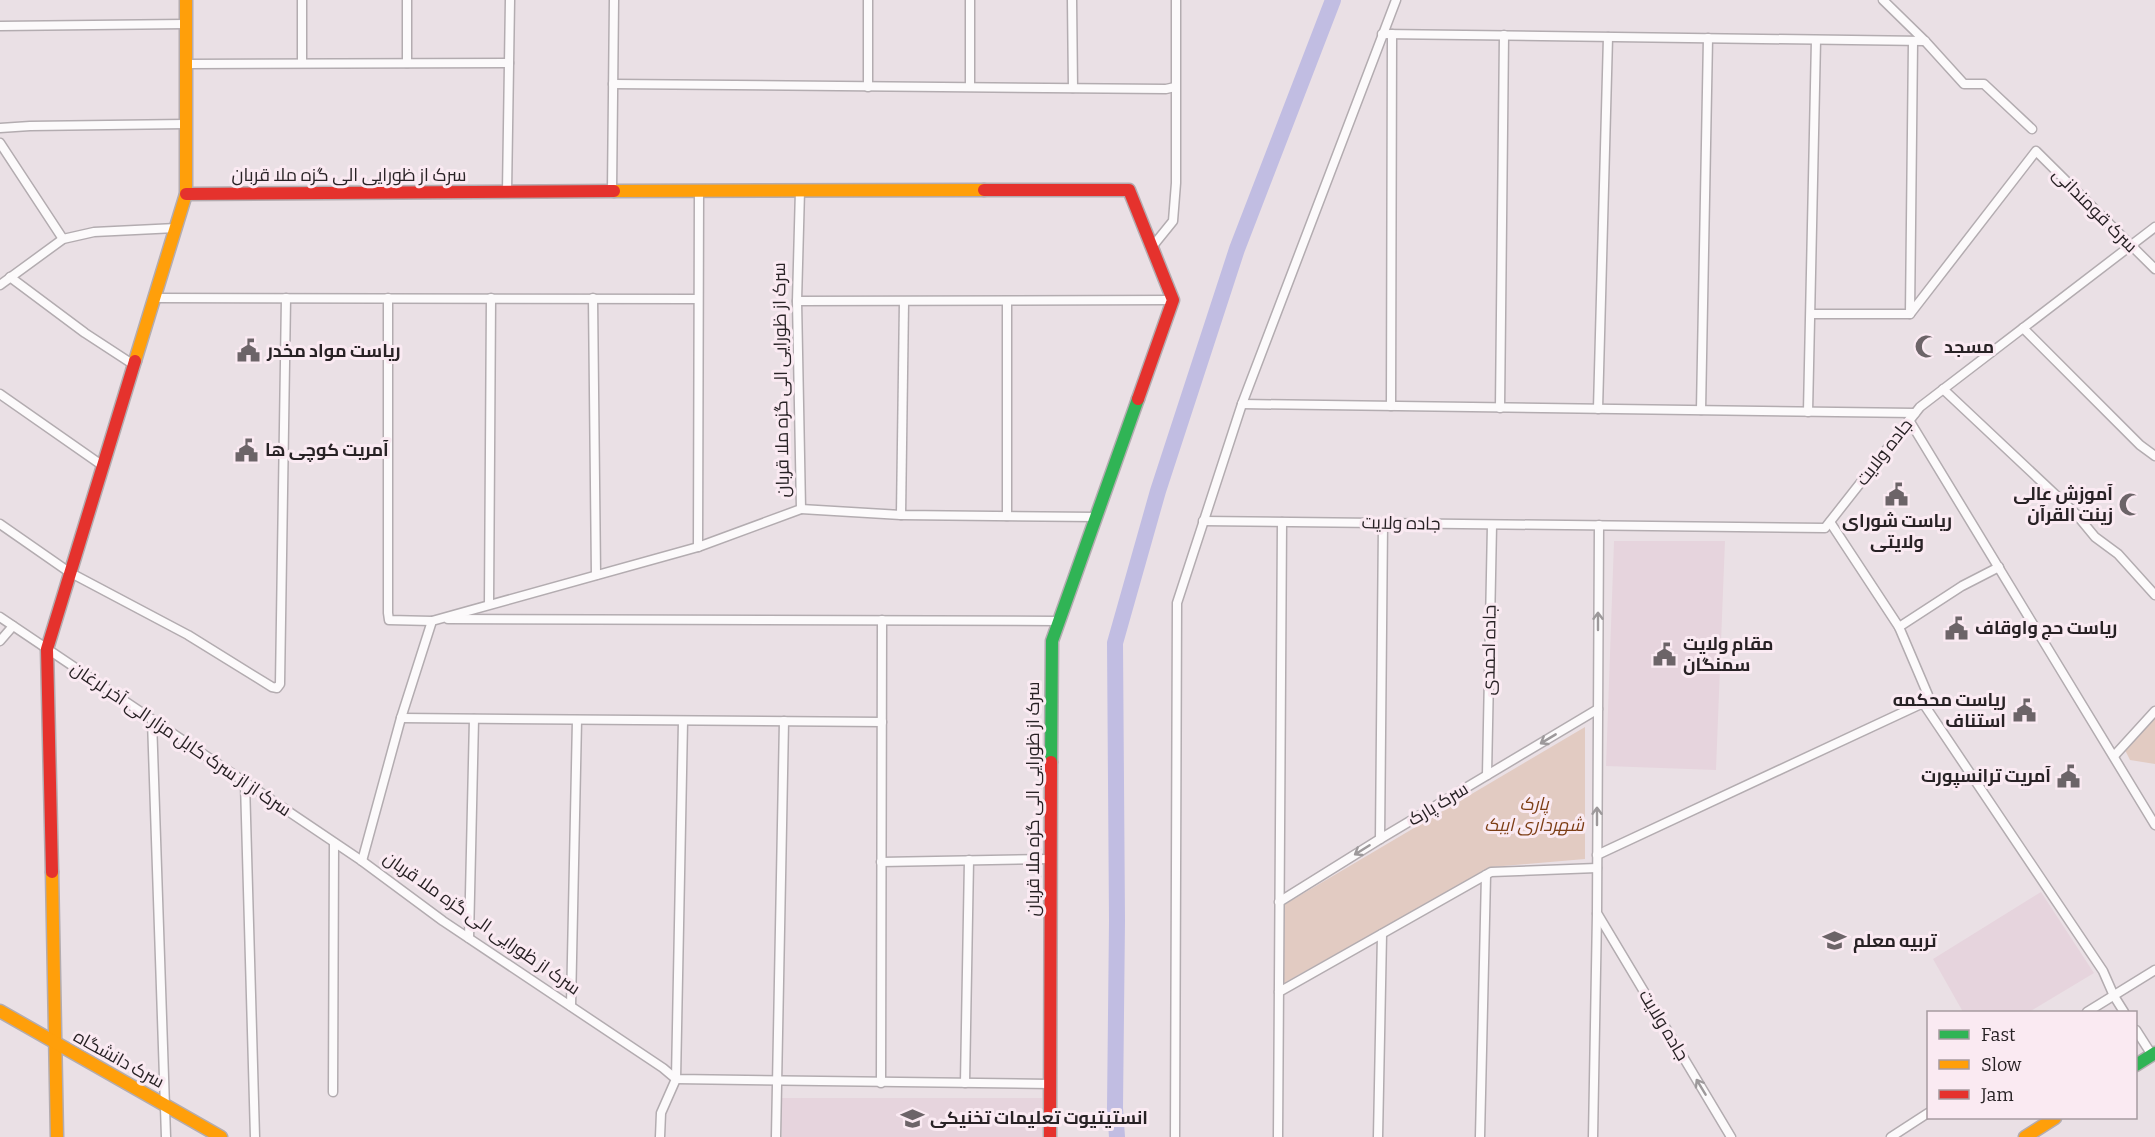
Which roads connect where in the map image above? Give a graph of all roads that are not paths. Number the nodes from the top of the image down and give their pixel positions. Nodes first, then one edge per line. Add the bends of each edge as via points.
1 (186, 0) edge
2 (302, 0) edge
3 (407, 0) edge
4 (510, 0) edge
5 (614, 0) edge
6 (868, 0) edge
7 (970, 0) edge
8 (1072, 0) edge
9 (1176, 0) edge
10 (1396, 0) edge
11 (1883, 0) edge
12 (186, 24) junction
13 (0, 26) edge
14 (1382, 34) junction
15 (1392, 34) junction
16 (1504, 35) junction
17 (1608, 37) junction
18 (1708, 38) junction
19 (1816, 40) junction
20 (1925, 41) junction
21 (1913, 42) junction
22 (302, 63) junction
23 (407, 63) junction
24 (509, 63) junction
25 (186, 64) junction
26 (613, 84) junction
27 (970, 86) junction
28 (868, 87) junction
29 (1175, 87) junction
30 (1073, 88) junction
31 (186, 124) junction
32 (0, 128) edge
33 (2032, 129) dead end
34 (0, 143) edge
35 (699, 190) junction
36 (800, 190) junction
37 (612, 191) junction
38 (507, 192) junction
39 (186, 194) junction
40 (2155, 227) edge
41 (176, 228) junction
42 (63, 239) junction
43 (2131, 246) junction
44 (1152, 248) junction
45 (2155, 269) edge
46 (10, 277) junction
47 (0, 285) edge
48 (154, 297) junction
49 (286, 298) junction
50 (388, 298) junction
51 (491, 298) junction
52 (593, 298) junction
53 (698, 299) junction
54 (1173, 300) junction
55 (797, 301) junction
56 (1007, 301) junction
57 (904, 302) junction
58 (1811, 314) junction
59 (1910, 314) junction
60 (2024, 328) junction
61 (134, 365) junction
62 (1943, 389) junction
63 (0, 394) edge
64 (1242, 405) junction
65 (1392, 406) junction
66 (1500, 408) junction
67 (1598, 409) junction
68 (1701, 410) junction
69 (1808, 412) junction
70 (1912, 417) junction
71 (2155, 456) edge
72 (103, 466) junction
73 (801, 509) junction
74 (901, 514) junction
75 (1008, 516) junction
76 (1096, 517) junction
77 (1203, 521) junction
78 (1282, 522) junction
79 (1830, 522) junction
80 (1383, 523) junction
81 (0, 524) edge
82 (1492, 525) junction
83 (1599, 525) junction
84 (698, 547) junction
85 (1999, 567) junction
86 (69, 572) junction
87 (596, 575) junction
88 (2155, 595) edge
89 (489, 604) junction
90 (0, 617) edge
91 (436, 620) junction
92 (882, 620) junction
93 (1059, 621) junction
94 (13, 626) junction
95 (1899, 627) junction
96 (0, 641) edge
97 (47, 649) junction
98 (1923, 703) junction
99 (1598, 709) junction
100 (2155, 711) edge
101 (401, 718) junction
102 (474, 719) junction
103 (152, 720) junction
104 (577, 720) junction
105 (683, 721) junction
106 (784, 721) junction
107 (882, 722) junction
108 (2114, 756) junction
109 (1487, 775) junction
110 (245, 783) junction
111 (2155, 825) edge
112 (1380, 839) junction
113 (334, 843) junction
114 (1597, 855) junction
115 (1050, 859) junction
116 (969, 860) junction
117 (362, 861) junction
118 (881, 862) junction
119 (1597, 868) junction
120 (1486, 875) junction
121 (1279, 902) junction
122 (1597, 913) junction
123 (1382, 934) junction
124 (469, 938) junction
125 (2155, 970) edge
126 (1279, 992) junction
127 (2114, 996) junction
128 (571, 1006) junction
129 (0, 1011) edge
130 (2089, 1011) edge
131 (2123, 1011) edge
132 (2137, 1031) edge
133 (55, 1043) junction
134 (2153, 1054) edge
135 (2137, 1064) edge
136 (676, 1079) junction
137 (777, 1082) junction
138 (881, 1083) junction
139 (965, 1083) junction
140 (1050, 1084) junction
141 (333, 1092) dead end
142 (165, 1105) junction
143 (1927, 1114) edge
144 (2053, 1119) edge
145 (57, 1137) edge
146 (166, 1137) edge
147 (221, 1137) edge
148 (255, 1137) edge
149 (660, 1137) edge
150 (777, 1137) edge
151 (1050, 1137) edge
152 (1175, 1137) edge
153 (1278, 1137) edge
154 (1378, 1137) edge
155 (1480, 1137) edge
156 (1593, 1137) edge
157 (1731, 1137) edge
158 (1891, 1137) edge
159 (2025, 1137) edge

1 - 12 main road
2 - 22 street
3 - 23 street
4 - 24 street
5 - 26 street
6 - 28 street
7 - 27 street
8 - 30 street
9 - 29 street
10 - 14 street
11 - 20 street
12 - 13 street
12 - 25 main road
14 - 15 street
14 - 64 street
15 - 16 street
15 - 65 street
16 - 17 street
16 - 66 street
17 - 18 street
17 - 67 street
18 - 19 street
18 - 68 street
19 - 21 street
19 - 58 street
20 - 21 street
20 - 33 street via 1964,84 1984,84
21 - 59 street
22 - 23 street
22 - 25 street
23 - 24 street
24 - 38 street
25 - 31 main road
26 - 28 street
26 - 37 street
27 - 28 street
27 - 30 street
29 - 30 street
29 - 44 street via 1173,221
31 - 32 street
31 - 39 main road
34 - 42 street
35 - 36 main road, سرک از ظورایی الی گزه ملا قربان
35 - 37 main road, سرک از ظورایی الی گزه ملا قربان
35 - 53 street
36 - 44 main road, سرک از ظورایی الی گزه ملا قربان via 1129,190
36 - 55 street, سرک از ظورایی الی گزه ملا قربان
37 - 38 main road, سرک از ظورایی الی گزه ملا قربان
38 - 39 main road, سرک از ظورایی الی گزه ملا قربان
39 - 41 main road
40 - 43 street, جاده ولایت
41 - 42 street via 94,232
41 - 48 main road
42 - 46 street
43 - 45 street, سرک قومندانی
43 - 59 street, سرک قومندانی via 2036,151
43 - 60 street, جاده ولایت
44 - 54 main road, سرک از ظورایی الی گزه ملا قربان
46 - 47 street
46 - 61 street
48 - 49 street
48 - 61 main road
49 - 50 street
49 - 86 street via 277,688
50 - 51 street
50 - 91 street via 389,621
51 - 52 street
51 - 89 street
52 - 53 street
52 - 87 street
53 - 84 street
54 - 56 street
54 - 76 main road, سرک از ظورایی الی گزه ملا قربان
55 - 57 street
55 - 73 street, سرک از ظورایی الی گزه ملا قربان
56 - 57 street
56 - 75 street
57 - 74 street
58 - 59 street
58 - 69 street
60 - 62 street, جاده ولایت
60 - 71 street
61 - 72 main road
62 - 70 street, جاده ولایت
62 - 88 street via 2076,514 2095,537 2118,554
63 - 72 street
64 - 65 street
64 - 77 street
65 - 66 street
66 - 67 street
67 - 68 street
68 - 69 street
69 - 70 street
70 - 79 street, جاده ولایت
70 - 85 street
72 - 86 main road
73 - 74 street
73 - 84 street, سرک از ظورایی الی گزه ملا قربان
74 - 75 street
75 - 76 street
76 - 93 main road, سرک از ظورایی الی گزه ملا قربان
77 - 78 street, جاده ولایت
77 - 152 street via 1177,603
78 - 80 street, جاده ولایت
78 - 121 street
79 - 83 street, جاده ولایت via 1825,528
79 - 95 street
80 - 82 street, جاده ولایت
80 - 112 street
81 - 86 street
82 - 83 street, جاده ولایت
82 - 109 street, جاده احمدی
99 -> 83 street
84 - 87 street, سرک از ظورایی الی گزه ملا قربان
85 - 95 street
85 - 108 street
86 - 97 main road
87 - 89 street, سرک از ظورایی الی گزه ملا قربان
89 - 91 street, سرک از ظورایی الی گزه ملا قربان
90 - 94 street, سرک از از سرک کابل مزار الی آخر لرغان
91 - 92 street
91 - 101 street, سرک از ظورایی الی گزه ملا قربان
92 - 93 street
92 - 107 street
93 - 115 main road, سرک از ظورایی الی گزه ملا قربان via 1052,641
94 - 96 street
94 - 97 street, سرک از از سرک کابل مزار الی آخر لرغان
95 - 98 street via 1928,695
97 - 103 street, سرک از از سرک کابل مزار الی آخر لرغان
97 - 133 main road
98 - 114 street
98 - 127 street via 2103,971
99 -> 109 street, سرک پارک
114 -> 99 street
100 - 108 street
101 - 102 street
101 - 117 street, سرک از ظورایی الی گزه ملا قربان
102 - 104 street
102 - 124 street
103 - 110 street, سرک از از سرک کابل مزار الی آخر لرغان
103 - 142 street
104 - 105 street
104 - 128 street
105 - 106 street
105 - 136 street
106 - 107 street
106 - 137 street
107 - 118 street
108 - 111 street
109 - 112 street, سرک پارک
110 - 113 street, سرک از از سرک کابل مزار الی آخر لرغان
110 - 148 street
112 -> 121 street, سرک پارک
113 - 117 street, سرک از از سرک کابل مزار الی آخر لرغان
113 - 141 street
114 - 119 street
115 - 116 street
115 - 140 main road, سرک از ظورایی الی گزه ملا قربان
116 - 118 street
116 - 139 street
117 - 124 street, سرک از ظورایی الی گزه ملا قربان
118 - 138 street
119 - 120 street
119 - 122 street
120 - 123 street
120 - 155 street
121 - 126 street
122 - 156 street
157 -> 122 street, جاده ولایت
123 - 126 street
123 - 154 street
124 - 128 street, سرک از ظورایی الی گزه ملا قربان
125 - 127 street
126 - 153 street
127 - 130 street
127 - 131 street
128 - 136 street, سرک از ظورایی الی گزه ملا قربان
129 - 133 main road, سرک دانشگاه
132 - 134 street
133 - 142 main road, سرک دانشگاه
133 - 145 main road
134 - 135 main road
136 - 137 street
136 - 149 street via 661,1113
137 - 138 street
137 - 150 street
138 - 139 street
139 - 140 street
140 - 151 main road, سرک از ظورایی الی گزه ملا قربان
142 - 146 street
142 - 147 main road, سرک دانشگاه
143 - 158 street
144 - 159 main road

